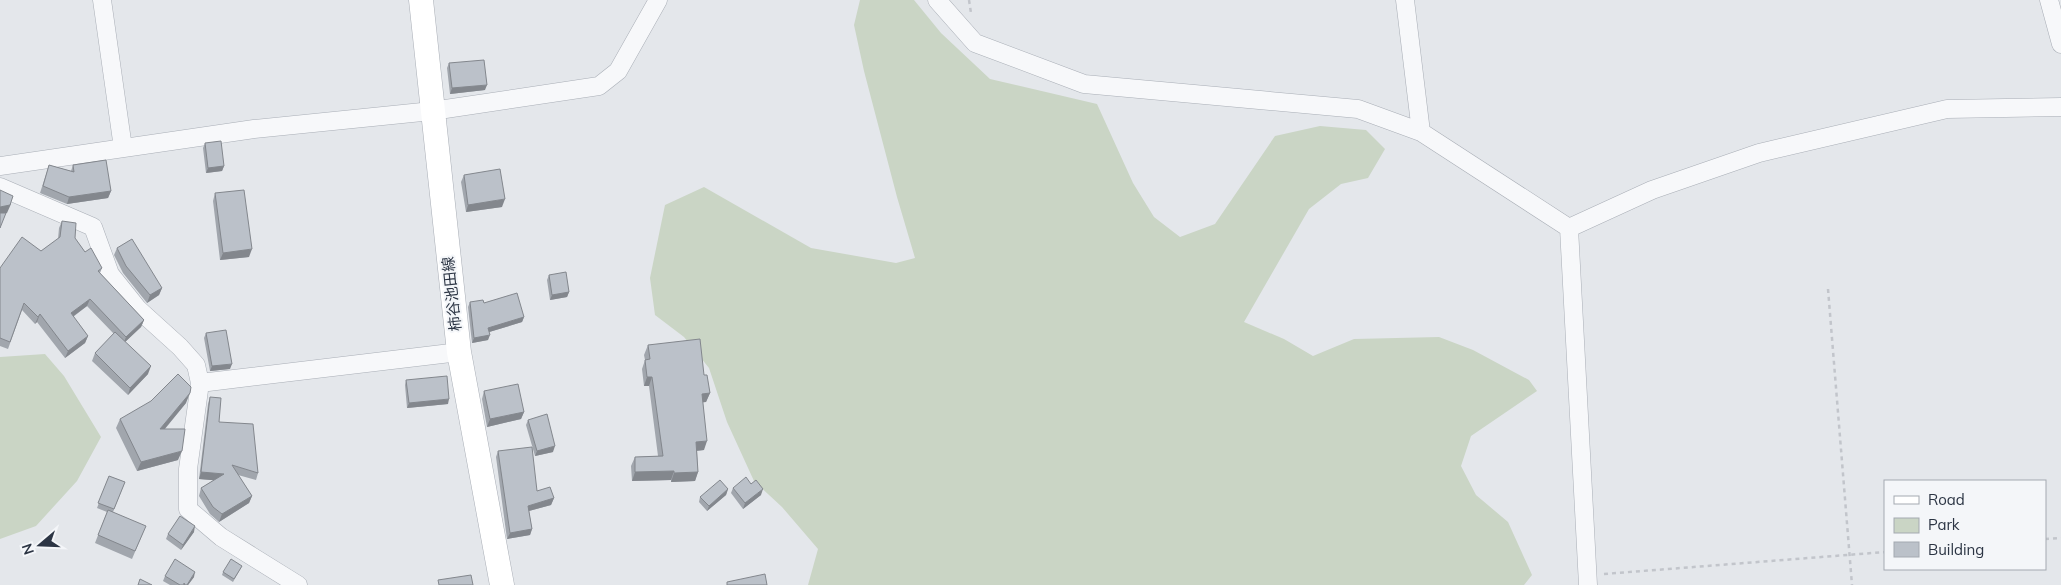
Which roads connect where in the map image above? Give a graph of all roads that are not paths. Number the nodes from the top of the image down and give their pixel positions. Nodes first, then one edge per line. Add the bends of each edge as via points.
1 (102, 0) edge
2 (421, 0) edge
3 (658, 0) edge
4 (937, 0) edge
5 (1405, 0) edge
6 (2049, 0) edge
7 (2061, 44) edge
8 (2061, 107) edge
9 (432, 111) junction
10 (1421, 132) junction
11 (122, 148) junction
12 (0, 166) edge
13 (0, 187) edge
14 (1569, 228) junction
15 (459, 352) junction
16 (200, 383) junction
17 (1588, 580) edge
18 (298, 585) edge
19 (502, 585) edge

1 - 11 street
2 - 9 main road, 柿谷池田線
3 - 9 street via 618,71 599,86
4 - 10 street via 975,43 1084,84 1358,109
5 - 10 street
6 - 7 street
8 - 14 street via 1947,109 1759,153 1652,190
9 - 11 street via 254,129
9 - 15 main road, 柿谷池田線
10 - 14 street
11 - 12 street
13 - 16 street via 93,227 110,274 138,309 196,366
14 - 17 street
15 - 16 street
15 - 19 main road, 柿谷池田線
16 - 18 street via 188,469 188,509 221,537

